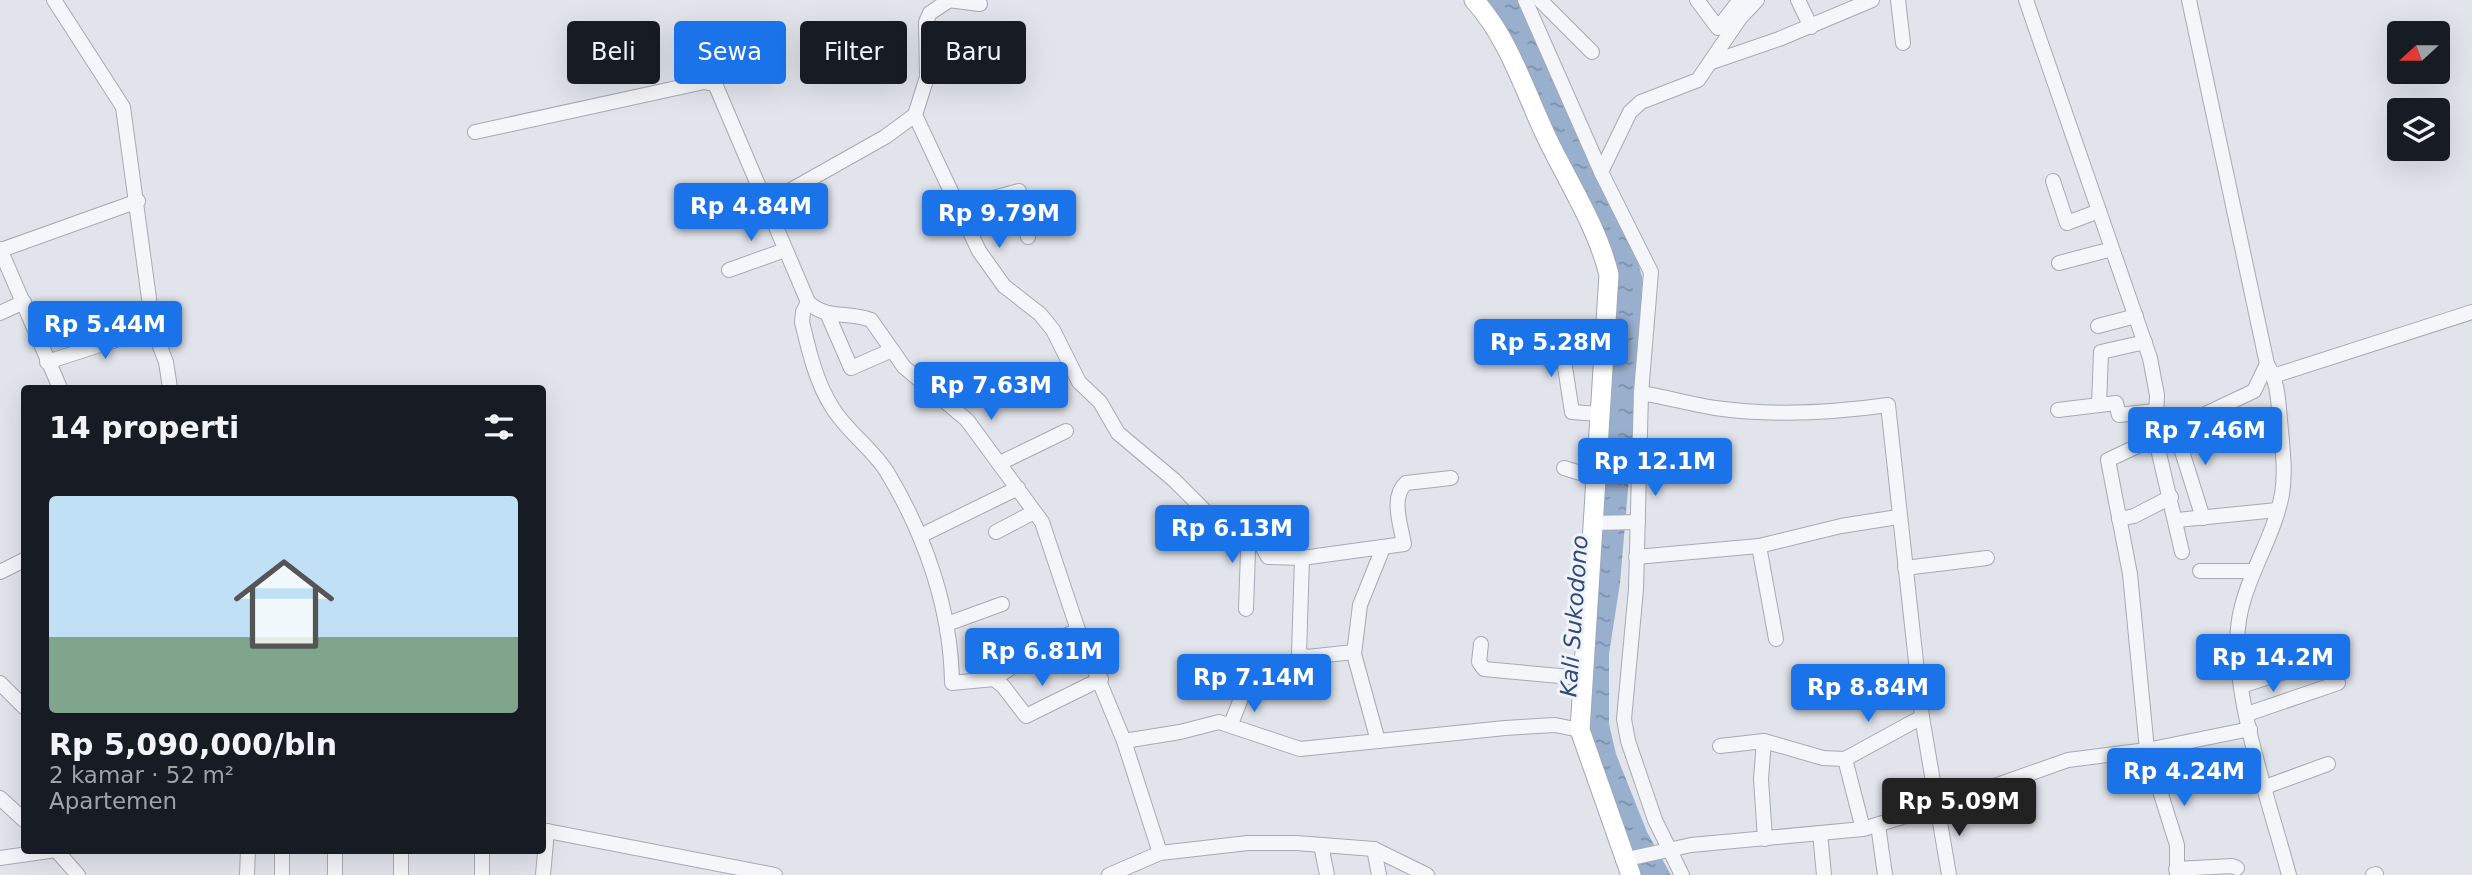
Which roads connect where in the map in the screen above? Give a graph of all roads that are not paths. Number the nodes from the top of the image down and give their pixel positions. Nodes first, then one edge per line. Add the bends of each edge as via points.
1 (54, 0) edge
2 (1474, 0) edge
3 (1525, 0) edge
4 (1539, 0) edge
5 (1697, 0) edge
6 (1740, 0) edge
7 (1757, 0) edge
8 (1798, 0) edge
9 (1872, 0) edge
10 (1898, 0) edge
11 (2026, 0) edge
12 (2189, 0) edge
13 (948, 1) edge
14 (980, 4) dead end
15 (1811, 27) junction
16 (1903, 43) dead end
17 (1592, 52) dead end
18 (1712, 62) junction
19 (915, 115) junction
20 (475, 132) dead end
21 (1598, 165) junction
22 (2053, 181) dead end
23 (138, 201) junction
24 (766, 204) junction
25 (960, 207) junction
26 (2099, 211) junction
27 (1028, 237) dead end
28 (0, 249) edge
29 (2112, 249) junction
30 (785, 250) junction
31 (2059, 263) dead end
32 (729, 270) dead end
33 (24, 302) junction
34 (808, 302) junction
35 (2472, 312) edge
36 (0, 313) edge
37 (827, 313) junction
38 (2136, 316) junction
39 (2098, 326) dead end
40 (153, 328) junction
41 (1607, 331) junction
42 (1560, 335) junction
43 (1509, 340) dead end
44 (2145, 342) junction
45 (892, 350) junction
46 (47, 362) junction
47 (2272, 370) junction
48 (58, 385) edge
49 (170, 385) edge
50 (1640, 393) junction
51 (2099, 405) junction
52 (2058, 410) dead end
53 (2155, 411) junction
54 (1599, 414) junction
55 (2175, 426) junction
56 (1066, 430) dead end
57 (2155, 436) junction
58 (1000, 463) junction
59 (1564, 468) dead end
60 (1451, 478) dead end
61 (1597, 478) junction
62 (1018, 488) junction
63 (2171, 497) junction
64 (2277, 510) junction
65 (1034, 512) junction
66 (1898, 517) junction
67 (2203, 518) junction
68 (2119, 519) junction
69 (2177, 520) junction
70 (1249, 522) junction
71 (1596, 523) junction
72 (1634, 523) junction
73 (996, 532) dead end
74 (920, 536) junction
75 (1759, 546) junction
76 (1383, 548) junction
77 (2182, 552) dead end
78 (1636, 557) junction
79 (1303, 558) junction
80 (1987, 558) dead end
81 (21, 562) edge
82 (1905, 568) junction
83 (2200, 571) dead end
84 (2253, 571) junction
85 (0, 572) edge
86 (1002, 604) dead end
87 (1246, 609) dead end
88 (947, 624) junction
89 (1078, 629) junction
90 (1776, 639) dead end
91 (1481, 644) dead end
92 (1354, 652) junction
93 (2291, 670) dead end
94 (1582, 678) junction
95 (1101, 679) junction
96 (994, 680) junction
97 (0, 682) edge
98 (2338, 683) dead end
99 (2242, 686) junction
100 (1244, 691) dead end
101 (21, 703) edge
102 (2247, 714) junction
103 (1923, 717) junction
104 (1231, 724) junction
105 (2250, 729) junction
106 (1580, 730) junction
107 (1124, 741) junction
108 (1378, 741) junction
109 (1764, 741) junction
110 (1720, 746) dead end
111 (2147, 750) junction
112 (1845, 759) junction
113 (2328, 764) dead end
114 (2265, 787) junction
115 (0, 798) edge
116 (1935, 807) junction
117 (21, 817) edge
118 (1870, 827) junction
119 (1819, 833) junction
120 (546, 834) edge
121 (1765, 839) junction
122 (1321, 845) junction
123 (1159, 848) junction
124 (1374, 849) junction
125 (1664, 849) junction
126 (28, 854) edge
127 (60, 854) edge
128 (248, 854) edge
129 (282, 854) edge
130 (335, 854) edge
131 (401, 854) edge
132 (482, 854) edge
133 (544, 854) edge
134 (0, 858) edge
135 (1627, 864) edge
136 (2237, 868) dead end
137 (2177, 872) edge
138 (770, 874) edge
139 (78, 875) edge
140 (247, 875) edge
141 (282, 875) edge
142 (335, 875) edge
143 (401, 875) edge
144 (482, 875) edge
145 (543, 875) edge
146 (1109, 875) edge
147 (1327, 875) edge
148 (1379, 875) edge
149 (1427, 875) edge
150 (1682, 875) edge
151 (1824, 875) edge
152 (1885, 875) edge
153 (1949, 875) edge
154 (2288, 875) edge

1 - 23 street via 123,107
2 - 41 main road via 1512,61 1604,259 1610,286
3 - 21 street
4 - 17 street
5 - 6 street via 1718,28
7 - 18 street
8 - 15 street
9 - 15 street
10 - 16 street
11 - 26 street
12 - 47 street
13 - 14 street
13 - 19 street via 930,13 926,23 927,77
15 - 18 street
18 - 21 street via 1694,83 1641,102
19 - 24 street via 885,137
19 - 25 street
20 - 24 street via 712,78
21 - 50 street via 1651,272
22 - 26 street via 2067,223
23 - 28 street
23 - 40 street
24 - 30 street
25 - 27 street via 1019,191
25 - 70 street via 978,251 1004,286 1040,313 1079,382 1100,401 1125,442 1209,515
26 - 29 street
28 - 33 street
29 - 31 street
29 - 38 street
30 - 32 street
30 - 34 street
33 - 36 street
33 - 46 street
34 - 37 street
34 - 74 street via 802,322 824,393 886,472
35 - 47 street
37 - 45 street via 871,320
37 - 45 street via 851,368
38 - 39 street
38 - 44 street
40 - 46 street
40 - 49 street
41 - 42 street
41 - 54 main road
42 - 43 street
42 - 54 street via 1572,412
44 - 51 street via 2101,352
44 - 53 street via 2157,395
45 - 58 street via 910,373 967,420
46 - 48 street
47 - 55 street via 2257,388
47 - 64 street via 2284,478
50 - 66 street via 1717,408 1788,412 1888,405
50 - 72 street
51 - 52 street
51 - 53 street via 2116,403 2119,415
53 - 57 street
54 - 61 main road
55 - 57 street
55 - 67 street
56 - 58 street
57 - 63 street
57 - 68 street via 2108,460
58 - 62 street
59 - 61 street
60 - 76 street via 1402,487 1398,502 1404,544
61 - 71 main road
62 - 65 street
62 - 74 street
63 - 68 street
63 - 69 street
64 - 67 street
64 - 84 street
65 - 73 street
65 - 89 street via 1042,522
66 - 75 street
66 - 82 street
67 - 69 street
68 - 111 street via 2130,574
69 - 77 street
70 - 79 street via 1268,557
70 - 87 street
71 - 72 street
71 - 94 main road
72 - 78 street
74 - 88 street
75 - 78 street
75 - 90 street
76 - 79 street
76 - 92 street via 1360,605
78 - 125 street via 1624,719
79 - 92 street via 1299,654
80 - 82 street
81 - 85 street
82 - 103 street
83 - 84 street
84 - 99 street via 2237,637
86 - 88 street
88 - 96 street via 952,683
89 - 95 street
89 - 96 street via 1043,646
91 - 94 street via 1479,662 1484,669
92 - 108 street
93 - 99 street
94 - 106 main road
95 - 96 street via 1026,716
95 - 107 street
97 - 101 street
98 - 102 street
99 - 102 street
100 - 104 street
102 - 105 street
103 - 112 street
103 - 116 street
104 - 107 street via 1219,722
104 - 108 street via 1300,749
105 - 111 street
105 - 114 street
106 - 108 street via 1527,726
106 - 135 main road
107 - 123 street
109 - 110 street
109 - 112 street via 1823,758
109 - 121 street
111 - 116 street via 2068,760
111 - 137 street via 2177,845
112 - 118 street
113 - 114 street
114 - 154 street
115 - 117 street
116 - 118 street
116 - 153 street
118 - 119 street
118 - 152 street
119 - 121 street
119 - 151 street
120 - 138 street
121 - 125 street
122 - 123 street
122 - 124 street
122 - 147 street
123 - 146 street
124 - 148 street
124 - 149 street
125 - 135 street
125 - 150 street
126 - 134 street
127 - 139 street
128 - 140 street
129 - 141 street
130 - 142 street
131 - 143 street
132 - 144 street
133 - 145 street
136 - 137 street

